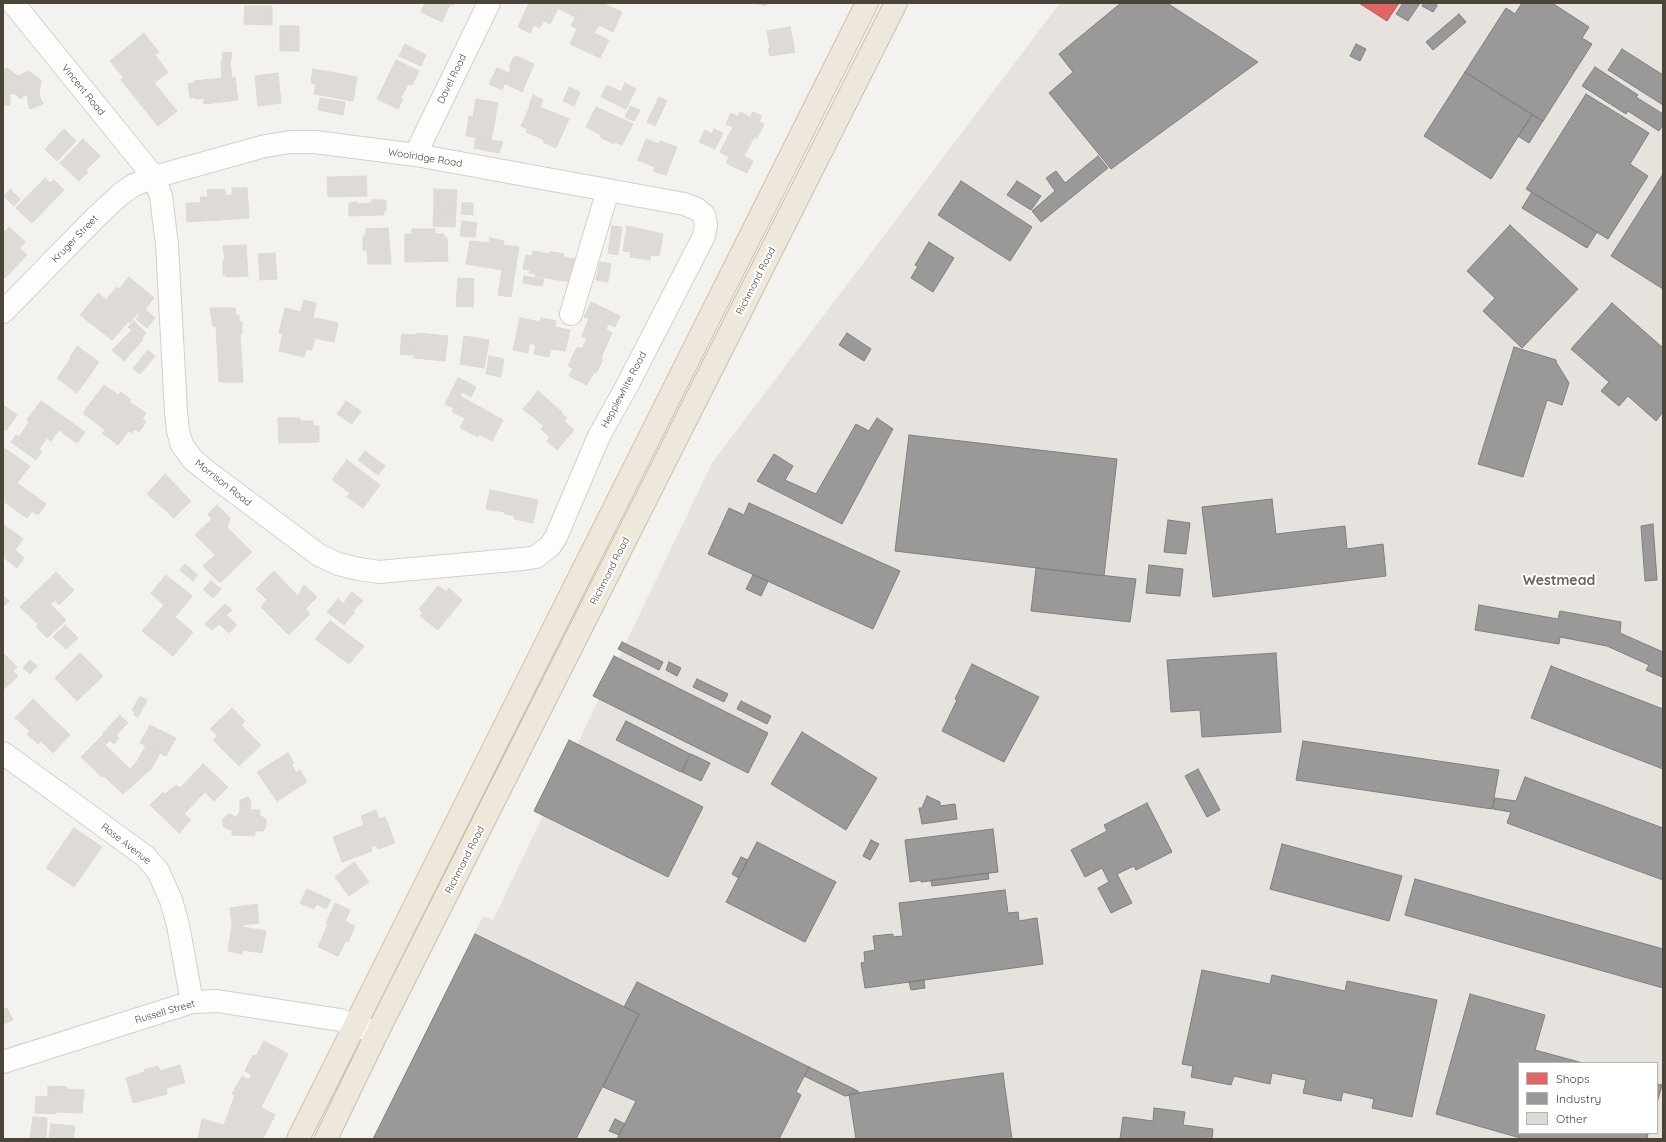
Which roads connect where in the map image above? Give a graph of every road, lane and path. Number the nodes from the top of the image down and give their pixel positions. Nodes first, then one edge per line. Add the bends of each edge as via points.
1 (13, 3) edge
2 (489, 3) edge
3 (867, 3) edge
4 (896, 3) edge
5 (416, 155) junction
6 (154, 177) junction
7 (608, 190) junction
8 (697, 209) joint
9 (3, 312) edge
10 (571, 314) dead end
11 (523, 559) joint
12 (3, 754) edge
13 (192, 1002) junction
14 (355, 1024) junction
15 (377, 1033) junction
16 (3, 1062) edge
17 (298, 1139) edge
18 (326, 1139) edge

1 - 6 street, Vincent Road
2 - 5 street, Davel Road
3 - 14 highway
4 - 15 highway, Richmond Road
5 - 6 street, Woolridge Road via 315,142 291,142 265,146
5 - 7 street, Woolridge Road
6 - 9 street, Kruger Street via 122,193
6 - 11 street, Morrison Road via 161,196 167,245 178,431 182,445 193,460 320,555 338,564 379,572
7 - 8 street, Woolridge Road via 684,204
7 - 10 street
8 - 11 street, Hepplewhite Road via 704,215 704,236 600,436 556,537 543,553
12 - 13 street, Rose Avenue via 145,856 158,871 171,900 178,925
13 - 14 street, Russell Street via 218,1001
13 - 16 street, Russell Street
14 - 15 street, Russell Street
14 - 17 highway
15 - 18 highway, Richmond Road

